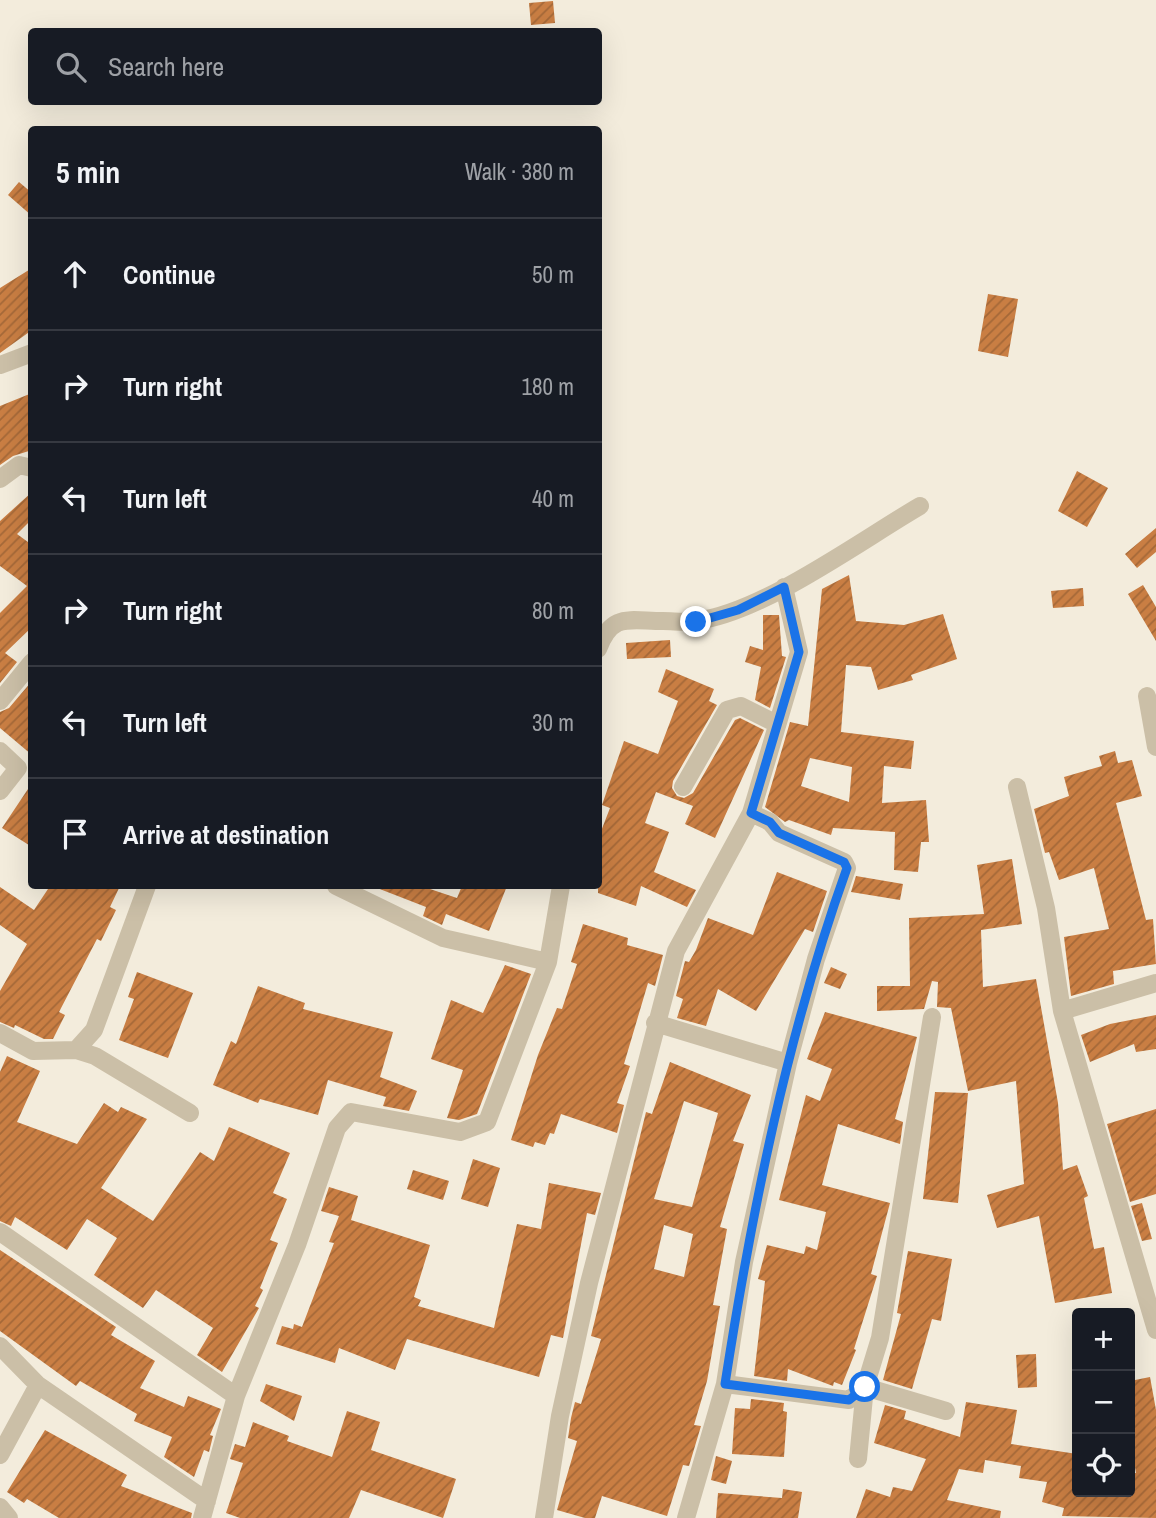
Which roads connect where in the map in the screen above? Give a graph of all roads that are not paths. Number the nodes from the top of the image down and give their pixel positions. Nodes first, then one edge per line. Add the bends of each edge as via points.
1 (28, 354) edge
2 (0, 365) edge
3 (28, 467) edge
4 (0, 479) edge
5 (920, 506) dead end
6 (784, 587) junction
7 (602, 640) edge
8 (28, 667) edge
9 (1147, 696) dead end
10 (0, 701) edge
11 (777, 724) junction
12 (1156, 747) edge
13 (0, 751) edge
14 (683, 787) dead end
15 (1017, 787) dead end
16 (0, 791) edge
17 (751, 813) junction
18 (146, 889) edge
19 (342, 889) edge
20 (560, 889) edge
21 (548, 962) junction
22 (1156, 983) edge
23 (1062, 1011) junction
24 (932, 1017) dead end
25 (655, 1023) junction
26 (0, 1033) edge
27 (76, 1051) junction
28 (788, 1063) junction
29 (190, 1113) dead end
30 (0, 1233) edge
31 (1156, 1330) edge
32 (0, 1346) edge
33 (725, 1384) junction
34 (38, 1385) junction
35 (865, 1387) junction
36 (236, 1395) junction
37 (946, 1412) dead end
38 (0, 1455) edge
39 (858, 1459) dead end
40 (0, 1507) edge
41 (204, 1510) edge
42 (9, 1518) edge
43 (544, 1518) edge
44 (686, 1518) edge

1 - 2 street
3 - 4 street via 19,465
5 - 6 street
6 - 7 street via 738,610 696,622 618,621
6 - 11 street via 799,652
8 - 10 street
9 - 12 street
11 - 14 street via 740,706 727,710
11 - 17 street
13 - 16 street via 18,768
15 - 23 street via 1046,908
17 - 25 street via 676,951
17 - 28 street via 770,822 779,833 844,862 847,868
18 - 27 street via 94,1030
19 - 21 street via 443,938
20 - 21 street
21 - 36 street via 487,1122 460,1132 351,1112 337,1128 297,1245
22 - 23 street
23 - 31 street
24 - 35 street via 880,1338
25 - 28 street
25 - 43 street via 560,1416
26 - 27 street via 33,1051
27 - 29 street via 95,1056
28 - 33 street via 744,1262
30 - 36 street
32 - 34 street
33 - 35 street via 849,1400
33 - 44 street
34 - 38 street
34 - 41 street
35 - 37 street
35 - 39 street
36 - 41 street
40 - 42 street

